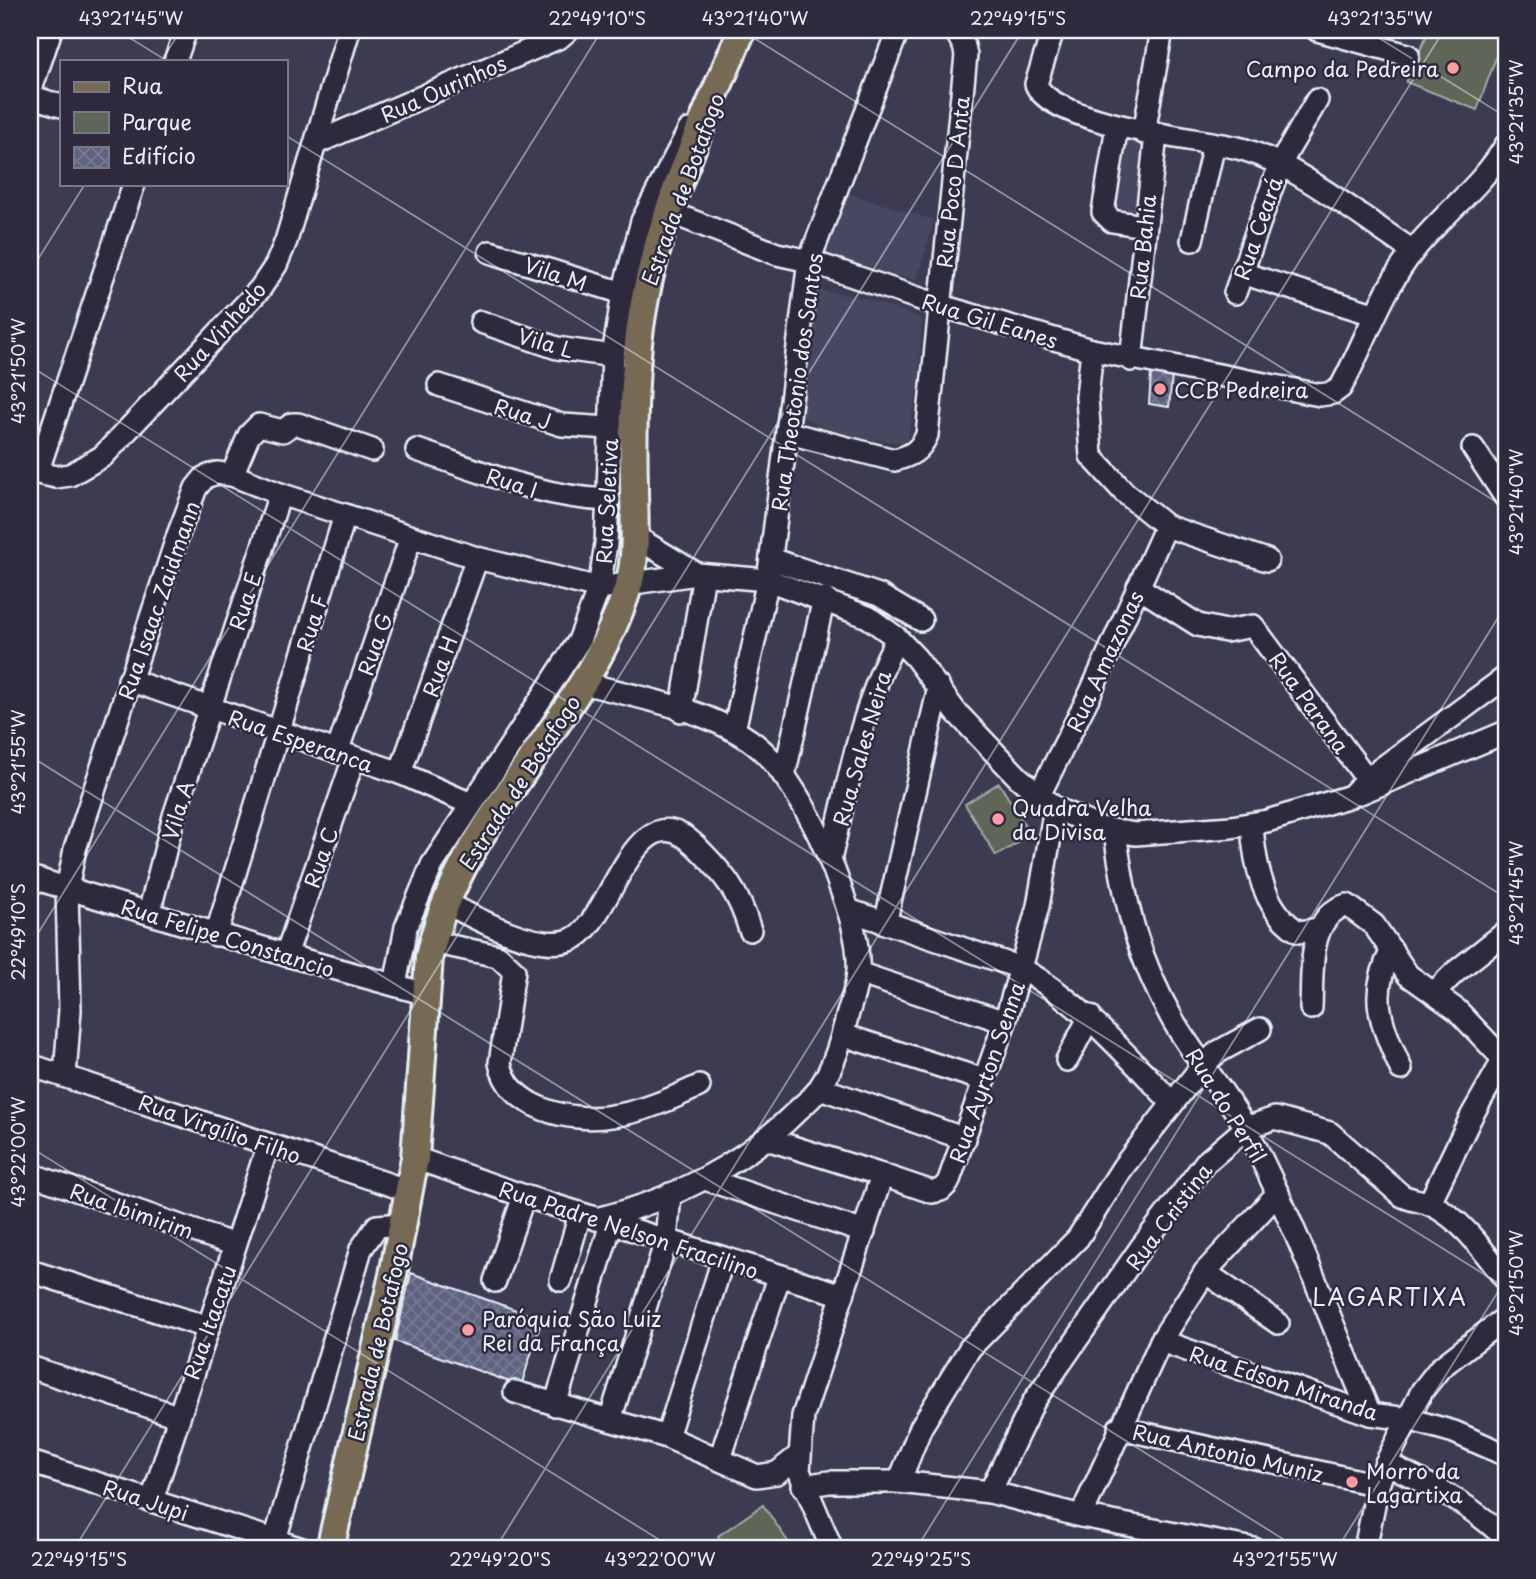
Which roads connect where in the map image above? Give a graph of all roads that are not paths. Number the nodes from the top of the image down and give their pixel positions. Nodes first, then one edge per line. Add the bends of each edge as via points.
1 (51, 30) edge
2 (186, 30) edge
3 (349, 30) edge
4 (568, 30) edge
5 (742, 30) edge
6 (898, 30) edge
7 (955, 30) edge
8 (1053, 30) edge
9 (1162, 30) edge
10 (1317, 30) edge
11 (1408, 55) dead end
12 (176, 60) edge
13 (30, 94) edge
14 (1317, 100) dead end
15 (60, 106) edge
16 (708, 111) junction
17 (1117, 126) junction
18 (1150, 134) junction
19 (316, 143) junction
20 (1214, 144) junction
21 (1506, 145) edge
22 (1280, 164) junction
23 (133, 186) edge
24 (669, 212) junction
25 (1144, 226) junction
26 (1192, 240) dead end
27 (1413, 251) junction
28 (490, 252) dead end
29 (809, 261) junction
30 (623, 293) junction
31 (939, 305) junction
32 (1373, 314) junction
33 (481, 322) dead end
34 (1092, 350) junction
35 (613, 356) junction
36 (1131, 360) junction
37 (439, 386) dead end
38 (610, 428) junction
39 (789, 433) junction
40 (1473, 448) dead end
41 (372, 450) dead end
42 (417, 450) dead end
43 (33, 472) edge
44 (232, 475) junction
45 (280, 494) junction
46 (1506, 498) edge
47 (609, 500) junction
48 (345, 515) junction
49 (1166, 526) junction
50 (634, 536) junction
51 (411, 537) junction
52 (477, 558) junction
53 (771, 559) junction
54 (1267, 560) dead end
55 (701, 574) junction
56 (768, 580) junction
57 (629, 585) junction
58 (599, 587) junction
59 (1138, 587) junction
60 (824, 598) junction
61 (921, 620) dead end
62 (612, 627) junction
63 (897, 638) junction
64 (1506, 677) edge
65 (129, 680) junction
66 (583, 683) junction
67 (939, 687) junction
68 (210, 708) junction
69 (681, 711) junction
70 (734, 730) junction
71 (276, 732) junction
72 (1506, 732) edge
73 (346, 755) junction
74 (400, 773) junction
75 (784, 776) junction
76 (1367, 779) junction
77 (1351, 796) junction
78 (1047, 801) junction
79 (471, 804) junction
80 (1252, 824) junction
81 (1115, 832) junction
82 (830, 860) junction
83 (30, 877) edge
84 (67, 889) junction
85 (445, 902) junction
86 (848, 910) junction
87 (149, 913) junction
88 (885, 924) junction
89 (1318, 929) junction
90 (750, 930) dead end
91 (1506, 932) edge
92 (216, 935) junction
93 (432, 942) junction
94 (1392, 950) junction
95 (286, 955) junction
96 (1021, 968) junction
97 (858, 973) junction
98 (395, 985) junction
99 (1434, 993) junction
100 (426, 994) junction
101 (1311, 1007) dead end
102 (1090, 1016) junction
103 (1005, 1022) junction
104 (1260, 1029) dead end
105 (843, 1035) junction
106 (1067, 1060) dead end
107 (1505, 1060) edge
108 (30, 1065) edge
109 (1202, 1066) junction
110 (1401, 1069) dead end
111 (65, 1075) junction
112 (984, 1080) junction
113 (699, 1086) dead end
114 (820, 1088) junction
115 (1171, 1102) junction
116 (1246, 1128) junction
117 (767, 1139) junction
118 (965, 1139) junction
119 (268, 1145) junction
120 (415, 1158) junction
121 (30, 1174) edge
122 (882, 1175) junction
123 (705, 1179) junction
124 (409, 1191) junction
125 (1278, 1193) junction
126 (670, 1194) junction
127 (524, 1196) junction
128 (1429, 1204) junction
129 (596, 1219) junction
130 (403, 1224) junction
131 (864, 1232) junction
132 (666, 1241) junction
133 (235, 1245) junction
134 (723, 1259) junction
135 (30, 1271) edge
136 (1205, 1272) junction
137 (779, 1277) junction
138 (561, 1280) dead end
139 (1506, 1280) edge
140 (495, 1281) dead end
141 (843, 1295) junction
142 (1506, 1317) edge
143 (1278, 1323) dead end
144 (207, 1327) junction
145 (1161, 1341) junction
146 (30, 1367) edge
147 (515, 1392) dead end
148 (555, 1405) junction
149 (1370, 1414) junction
150 (177, 1416) junction
151 (1408, 1419) junction
152 (610, 1420) junction
153 (1119, 1428) junction
154 (667, 1437) junction
155 (1506, 1455) edge
156 (798, 1456) junction
157 (720, 1459) junction
158 (30, 1462) edge
159 (1386, 1463) junction
160 (899, 1482) junction
161 (1378, 1485) junction
162 (803, 1486) junction
163 (990, 1492) junction
164 (152, 1500) junction
165 (1081, 1516) junction
166 (1506, 1539) edge
167 (274, 1543) junction
168 (1212, 1544) edge
169 (302, 1549) edge
170 (330, 1549) edge
171 (832, 1549) edge
172 (1254, 1549) edge
173 (1365, 1549) edge

1 - 13 street
2 - 12 street
3 - 19 street, Rua Vinhedo
4 - 19 street, Rua Ourinhos
5 - 16 main road, Estrada de Botafogo
6 - 29 street, Rua Theotonio dos Santos
7 - 31 street, Rua Poco D Anta via 966,55
8 - 17 street via 1036,84 1044,98
9 - 18 street, Rua Bahia
10 - 11 street
13 - 15 street
14 - 22 street, Rua Ceará
16 - 24 main road, Estrada de Botafogo
16 - 30 street, Rua Seletiva via 691,125 652,198
17 - 18 street
17 - 25 street via 1103,212 1112,221
18 - 20 street
18 - 25 street, Rua Bahia
19 - 43 street, Rua Vinhedo via 281,253 260,289 103,456 70,475
20 - 22 street via 1248,150
20 - 26 street
21 - 27 street
22 - 27 street
22 - 32 street, Rua Ceará via 1238,283
23 - 43 street
24 - 29 street, Rua Gil Eanes via 732,239
24 - 50 main road, Estrada de Botafogo via 643,299 638,345
25 - 36 street, Rua Bahia
27 - 32 street
28 - 30 street, Vila M
29 - 31 street, Rua Gil Eanes
29 - 39 street, Rua Theotonio dos Santos
30 - 35 street, Rua Seletiva
31 - 34 street, Rua Gil Eanes
31 - 39 street, Rua Poco D Anta via 930,421 927,435 909,457 894,460
32 - 36 street, Rua Gil Eanes via 1341,387 1333,393 1320,395
33 - 35 street, Vila L via 556,348
34 - 36 street, Rua Gil Eanes
34 - 49 street via 1087,397 1091,456 1124,492
35 - 38 street, Rua Seletiva
37 - 38 street, Rua J via 552,423
38 - 47 street, Rua Seletiva
39 - 53 street, Rua Theotonio dos Santos
40 - 46 street
41 - 44 street via 298,424 283,430 259,425 249,435
42 - 47 street, Rua I via 545,493
44 - 45 street
44 - 65 street, Rua Isaac Zaidmann via 205,477 196,488
45 - 48 street
45 - 68 street, Rua E
47 - 58 street, Rua Seletiva
48 - 51 street
48 - 71 street, Rua F
49 - 54 street
49 - 59 street, Rua Amazonas
50 - 55 street
50 - 57 main road, Estrada de Botafogo
51 - 52 street
51 - 73 street, Rua G
52 - 58 street
52 - 74 street, Rua H
53 - 56 street, Rua Theotonio dos Santos
53 - 61 street via 870,591
55 - 56 street
55 - 57 street
55 - 69 street
56 - 60 street
56 - 70 street, Rua Theotonio dos Santos
57 - 58 street
57 - 62 main road, Estrada de Botafogo
58 - 62 street via 610,604
58 - 79 street, Rua Seletiva via 579,641
59 - 76 street, Rua Parana via 1198,625 1226,631 1254,626
59 - 78 street, Rua Amazonas
60 - 63 street via 868,617
60 - 75 street
62 - 66 main road, Estrada de Botafogo
63 - 67 street
63 - 82 street, Rua Sales Neira via 879,672 866,714
64 - 76 street
65 - 68 street, Rua Esperanca
65 - 84 street, Rua Isaac Zaidmann via 75,849
66 - 69 street
66 - 85 main road, Estrada de Botafogo via 496,814
67 - 78 street via 978,735
67 - 88 street
68 - 71 street, Rua Esperanca
68 - 87 street, Vila A via 174,816
69 - 70 street
70 - 75 street via 758,746
71 - 73 street, Rua Esperanca
71 - 92 street, Rua F
72 - 77 street
73 - 74 street, Rua Esperanca
73 - 95 street, Rua C
74 - 79 street, Rua Esperanca
75 - 82 street
76 - 77 street
77 - 80 street
78 - 81 street
78 - 96 street, Rua Ayrton Senna via 1038,906
79 - 98 street, Rua Seletiva via 418,892
80 - 81 street
80 - 89 street via 1257,869 1281,915 1299,932
81 - 109 street, Rua do Perfil via 1133,933 1157,989
82 - 86 street
83 - 84 street, Rua Felipe Constancio
84 - 87 street, Rua Felipe Constancio
84 - 111 street, Rua Isaac Zaidmann via 70,1010
85 - 90 street via 510,933 566,942 588,927 641,845 662,830 674,831 724,874 740,898
85 - 93 main road, Estrada de Botafogo
86 - 88 street
86 - 97 street
87 - 92 street, Rua Felipe Constancio
88 - 96 street
89 - 94 street via 1340,908 1350,907 1374,925
89 - 101 street
91 - 99 street
92 - 95 street, Rua Felipe Constancio
93 - 100 main road, Estrada de Botafogo
93 - 113 street via 498,956 514,971 500,1063 502,1078 523,1100 557,1114 610,1117 665,1102
94 - 99 street via 1408,975
94 - 110 street via 1378,982 1378,1000 1383,1027
95 - 98 street, Rua Felipe Constancio
96 - 102 street
96 - 103 street, Rua Ayrton Senna
97 - 103 street
97 - 105 street
98 - 100 street, Rua Felipe Constancio
99 - 107 street
100 - 120 main road, Estrada de Botafogo
102 - 106 street
102 - 115 street
103 - 112 street, Rua Ayrton Senna
104 - 109 street
105 - 112 street
105 - 114 street
107 - 128 street via 1472,1115
108 - 111 street, Rua Virgílio Filho
109 - 115 street
109 - 116 street, Rua do Perfil
111 - 119 street, Rua Virgílio Filho
112 - 118 street, Rua Ayrton Senna
114 - 117 street
114 - 118 street
115 - 160 street via 1078,1238 970,1348 921,1427
116 - 125 street, Rua do Perfil
116 - 128 street, Rua Cristina via 1275,1118 1330,1133 1401,1195
116 - 163 street, Rua Cristina via 1205,1163 1135,1257 1034,1401
117 - 122 street
117 - 123 street
118 - 122 street, Rua Ayrton Senna via 941,1191
119 - 124 street, Rua Virgílio Filho
119 - 133 street, Rua Itacatu
120 - 124 main road, Estrada de Botafogo
120 - 127 street, Rua Padre Nelson Fracilino
121 - 133 street, Rua Ibimirim
122 - 131 street
123 - 126 street
123 - 131 street
124 - 130 main road, Estrada de Botafogo
125 - 136 street
125 - 149 street, Rua do Perfil
126 - 129 street
126 - 132 street
127 - 129 street, Rua Padre Nelson Fracilino
127 - 140 street
128 - 139 street, Rua Cristina via 1475,1239
129 - 132 street, Rua Padre Nelson Fracilino
129 - 138 street
129 - 148 street
130 - 167 street via 377,1226 361,1248
130 - 170 main road, Estrada de Botafogo
131 - 141 street
132 - 134 street, Rua Padre Nelson Fracilino
132 - 152 street
133 - 144 street, Rua Itacatu
134 - 137 street, Rua Padre Nelson Fracilino
134 - 154 street
135 - 144 street
136 - 143 street
136 - 145 street
137 - 141 street, Rua Padre Nelson Fracilino
137 - 157 street
141 - 156 street via 803,1416
142 - 151 street via 1440,1368
144 - 150 street, Rua Itacatu
145 - 149 street, Rua Edson Miranda
145 - 153 street
146 - 150 street
147 - 148 street
148 - 152 street
149 - 151 street, Rua Edson Miranda
150 - 164 street, Rua Itacatu
151 - 155 street, Rua Edson Miranda via 1454,1432
151 - 159 street
152 - 154 street
153 - 161 street, Rua Antonio Muniz
153 - 165 street
154 - 157 street
156 - 157 street via 768,1477
156 - 162 street
158 - 164 street, Rua Jupi
159 - 161 street
159 - 166 street via 1453,1497 1488,1520
160 - 162 street
160 - 163 street
161 - 173 street
162 - 171 street
163 - 165 street
164 - 167 street, Rua Jupi
165 - 168 street
167 - 169 street, Rua Jupi
168 - 172 street

